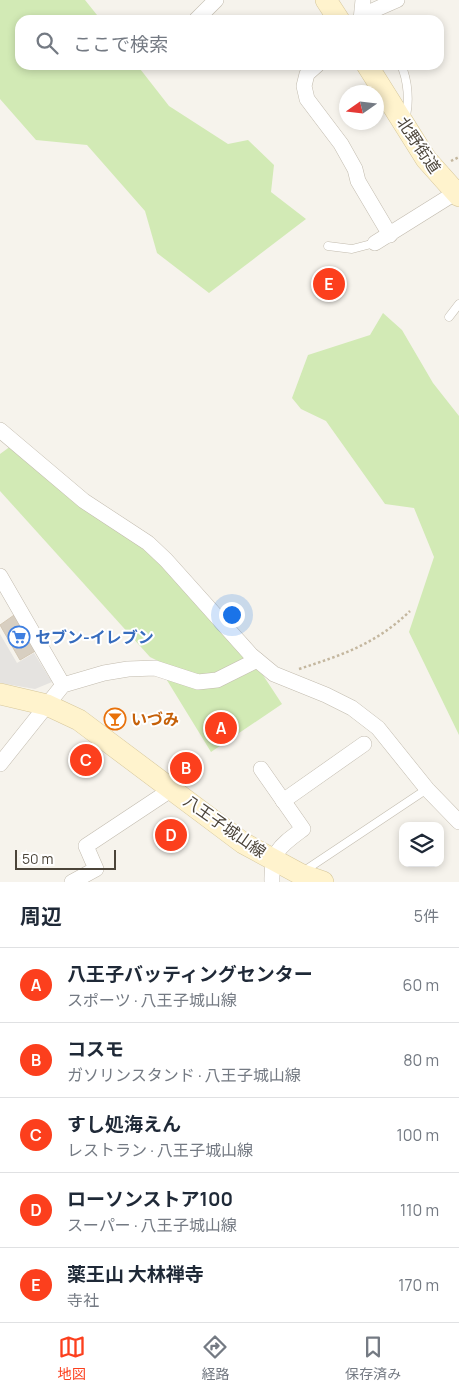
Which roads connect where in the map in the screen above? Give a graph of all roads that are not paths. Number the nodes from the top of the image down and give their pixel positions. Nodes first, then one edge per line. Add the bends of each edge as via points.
1 (216, 0) edge
2 (326, 0) edge
3 (362, 0) edge
4 (396, 0) edge
5 (201, 15) edge
6 (336, 15) edge
7 (361, 15) edge
8 (367, 15) edge
9 (311, 70) edge
10 (370, 70) edge
11 (403, 70) edge
12 (404, 124) junction
13 (457, 195) edge
14 (390, 235) junction
15 (375, 243) joint
16 (328, 246) dead end
17 (459, 304) edge
18 (449, 317) dead end
19 (0, 430) edge
20 (0, 576) edge
21 (257, 660) junction
22 (63, 685) junction
23 (0, 694) edge
24 (47, 705) junction
25 (364, 744) dead end
26 (0, 764) edge
27 (261, 769) dead end
28 (172, 789) junction
29 (427, 789) junction
30 (283, 801) junction
31 (459, 822) edge
32 (272, 860) junction
33 (300, 874) junction
34 (72, 882) edge
35 (272, 882) edge
36 (323, 882) edge

1 - 5 street
2 - 6 main road
3 - 7 street
4 - 8 street
9 - 14 street via 304,86 307,99 341,144 358,181
10 - 12 main road, 北野街道
11 - 12 lane via 408,108
12 - 13 main road, 北野街道 via 430,164
13 - 14 street
14 - 15 street
15 - 16 lane via 352,249
17 - 18 lane
19 - 21 street via 84,501 148,543
20 - 22 street
21 - 22 street via 217,680 198,682 155,668 104,673
21 - 29 street via 278,676 352,708 378,728
22 - 24 street
23 - 24 main road, 八王子城山線
24 - 26 street
24 - 28 main road, 八王子城山線 via 79,720
25 - 30 street
27 - 30 street
28 - 32 main road, 八王子城山線 via 243,843
28 - 34 street via 86,846 96,869
29 - 31 street
29 - 33 lane
30 - 32 street via 303,829 280,847
32 - 33 main road, 八王子城山線
32 - 35 street
33 - 36 main road, 八王子城山線

